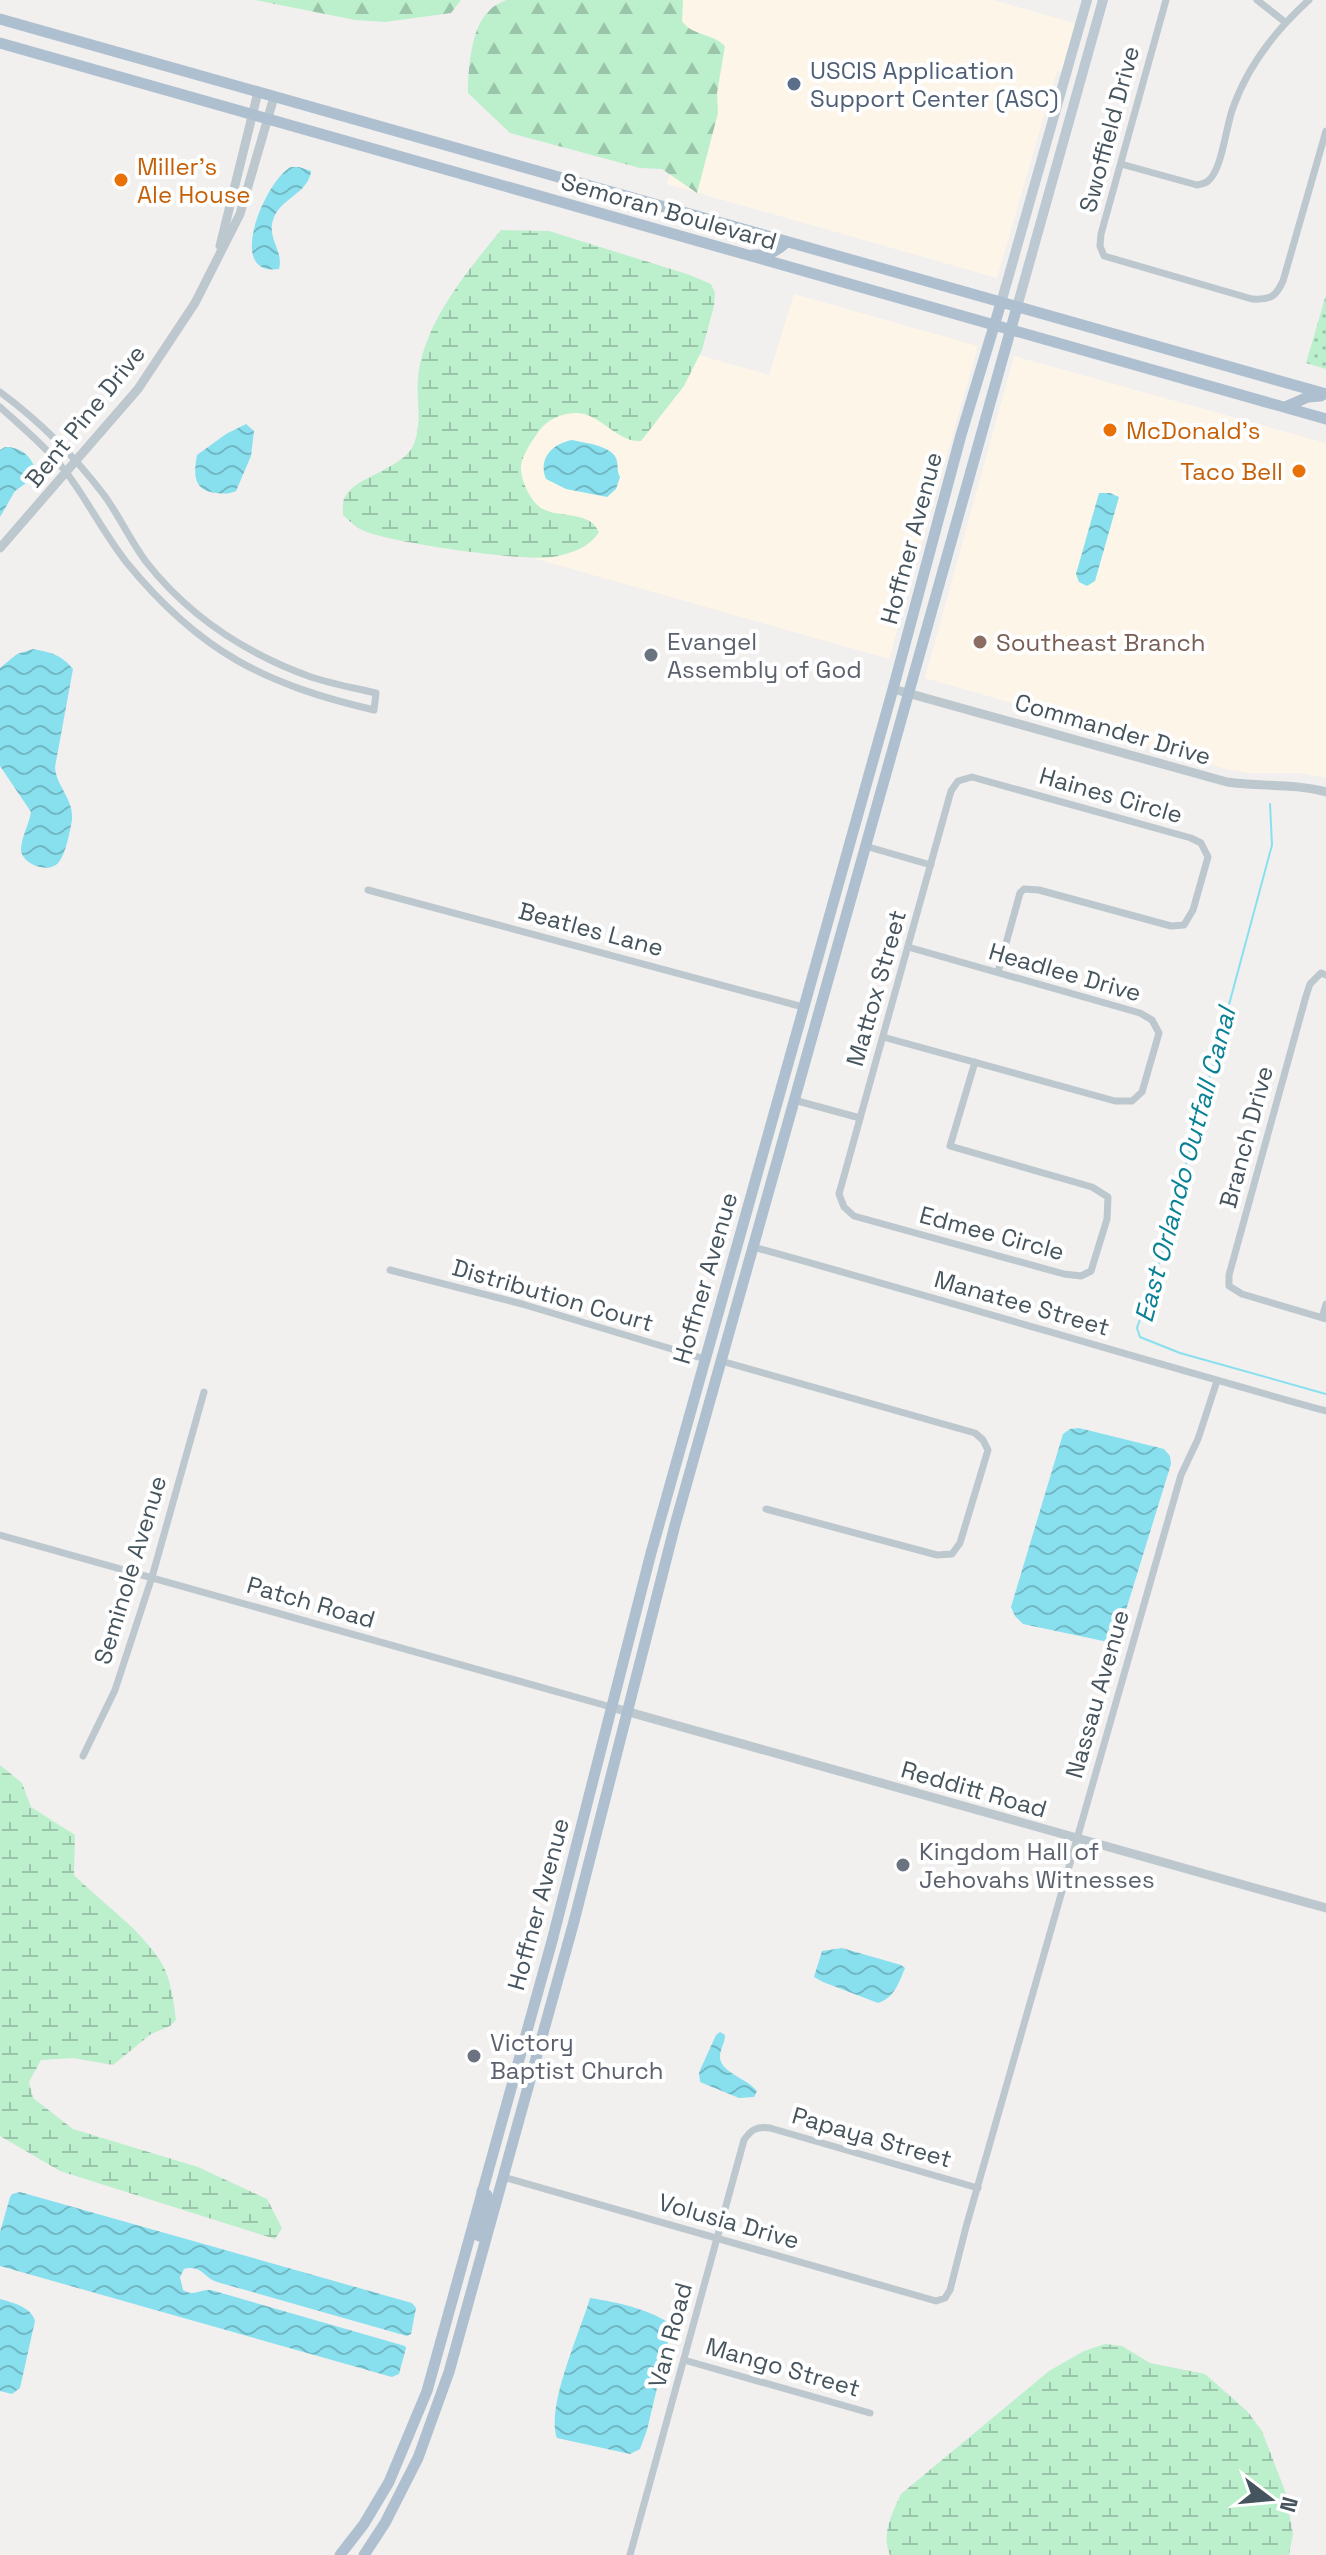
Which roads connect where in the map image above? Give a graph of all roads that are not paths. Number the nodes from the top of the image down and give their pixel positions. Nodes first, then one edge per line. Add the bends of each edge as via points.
1 (1087, 0) edge
2 (1103, 0) edge
3 (1166, 0) edge
4 (1257, 0) edge
5 (1309, 0) edge
6 (0, 19) edge
7 (1285, 22) junction
8 (0, 43) edge
9 (258, 92) junction
10 (274, 97) junction
11 (252, 115) junction
12 (268, 120) junction
13 (1326, 131) edge
14 (1121, 164) junction
15 (787, 242) junction
16 (742, 255) junction
17 (217, 261) junction
18 (1001, 303) junction
19 (1017, 307) junction
20 (993, 326) junction
21 (1010, 330) junction
22 (0, 392) edge
23 (1326, 395) edge
24 (0, 407) edge
25 (1285, 407) junction
26 (1326, 419) edge
27 (75, 462) junction
28 (66, 472) junction
29 (0, 548) edge
30 (226, 636) junction
31 (216, 648) junction
32 (893, 689) junction
33 (908, 693) junction
34 (958, 781) joint
35 (1326, 792) edge
36 (865, 846) junction
37 (931, 865) junction
38 (368, 890) dead end
39 (908, 947) junction
40 (998, 972) junction
41 (1326, 975) edge
42 (803, 1007) junction
43 (883, 1037) junction
44 (975, 1062) junction
45 (794, 1100) junction
46 (774, 1114) junction
47 (860, 1118) junction
48 (765, 1206) junction
49 (844, 1207) joint
50 (753, 1247) junction
51 (390, 1270) dead end
52 (721, 1303) junction
53 (1326, 1304) edge
54 (1324, 1319) edge
55 (705, 1359) junction
56 (721, 1361) junction
57 (1217, 1381) junction
58 (204, 1392) dead end
59 (708, 1409) junction
60 (1326, 1411) edge
61 (766, 1509) dead end
62 (0, 1535) edge
63 (152, 1577) junction
64 (611, 1707) junction
65 (626, 1712) junction
66 (83, 1756) dead end
67 (1076, 1839) junction
68 (569, 1876) junction
69 (1326, 1908) edge
70 (570, 1937) junction
71 (539, 1987) junction
72 (540, 2043) junction
73 (508, 2098) junction
74 (755, 2128) joint
75 (503, 2177) junction
76 (978, 2188) junction
77 (482, 2191) junction
78 (717, 2239) junction
79 (472, 2287) junction
80 (945, 2298) joint
81 (684, 2360) junction
82 (870, 2413) dead end
83 (342, 2555) edge
84 (364, 2555) edge
85 (630, 2555) edge

1 - 18 main road, Hoffner Avenue
2 - 19 main road, Hoffner Avenue
3 - 14 street, Swoffield Drive
4 - 7 street
5 - 7 street
6 - 9 main road, Semoran Boulevard
7 - 14 street via 1233,106 1209,181 1197,185
8 - 11 main road, Semoran Boulevard
9 - 10 main road, Semoran Boulevard
9 - 11 street, Bent Pine Drive
10 - 12 street, Bent Pine Drive
10 - 15 main road, Semoran Boulevard
11 - 12 main road, Semoran Boulevard
11 - 17 street, Bent Pine Drive
12 - 16 main road, Semoran Boulevard
12 - 17 street, Bent Pine Drive via 240,214
13 - 14 street, Swoffield Drive via 1283,281 1278,294 1268,300 1104,256 1101,234
15 - 16 main road via 764,256
15 - 18 main road, Semoran Boulevard
16 - 20 main road, Semoran Boulevard
17 - 27 street, Bent Pine Drive via 138,389
18 - 19 main road, Semoran Boulevard
18 - 20 main road, Hoffner Avenue
19 - 21 main road, Hoffner Avenue
19 - 23 main road, Semoran Boulevard
20 - 21 main road, Semoran Boulevard
20 - 32 main road, Hoffner Avenue
21 - 25 main road, Semoran Boulevard
21 - 33 main road, Hoffner Avenue
22 - 27 street
23 - 25 main road
24 - 28 street
25 - 26 main road, Semoran Boulevard
27 - 28 street, Bent Pine Drive
27 - 30 street via 169,589
28 - 29 street, Bent Pine Drive
28 - 31 street via 128,564 165,606
30 - 31 street
30 - 31 street via 313,678 376,693 374,710 279,682
32 - 33 street, Commander Drive
32 - 42 main road, Hoffner Avenue
33 - 35 street, Commander Drive via 1227,782
33 - 36 main road, Hoffner Avenue
34 - 37 street, Mattox Street
34 - 40 street, Haines Circle via 972,777 1191,838 1201,843 1208,857 1184,925 1024,889
36 - 37 street
36 - 45 main road, Hoffner Avenue
37 - 39 street, Mattox Street
38 - 42 street, Beatles Lane
39 - 40 street, Headlee Drive
39 - 43 street, Mattox Street
40 - 44 street, Headlee Drive via 1140,1013 1159,1033 1142,1092 1132,1101 1115,1101
41 - 54 street, Branch Drive via 1321,973 1310,984 1229,1275 1229,1286 1242,1294
42 - 45 main road via 807,1019 789,1080
42 - 46 main road, Hoffner Avenue
43 - 44 street, Headlee Drive
43 - 47 street, Mattox Street
44 - 49 street, Edmee Circle via 950,1146 1092,1187 1108,1197 1091,1271 1064,1274 854,1216
45 - 47 street
45 - 48 main road, Hoffner Avenue
46 - 48 main road via 779,1127 762,1196
46 - 52 main road, Hoffner Avenue
47 - 49 street, Mattox Street via 839,1194
48 - 50 main road, Hoffner Avenue
50 - 56 main road, Hoffner Avenue
50 - 57 street, Manatee Street
51 - 55 street, Distribution Court
52 - 55 main road, Hoffner Avenue
52 - 56 main road
53 - 54 street
55 - 59 main road
55 - 64 main road, Hoffner Avenue
56 - 59 main road, Hoffner Avenue
56 - 61 street via 975,1433 988,1450 952,1554 937,1555
57 - 60 street, Manatee Street
57 - 67 street, Nassau Avenue via 1181,1475
58 - 63 street, Seminole Avenue
59 - 65 main road, Hoffner Avenue
62 - 63 street, Patch Road
63 - 64 street, Patch Road
63 - 66 street, Seminole Avenue via 115,1690
64 - 65 street, Redditt Road
64 - 68 main road, Hoffner Avenue
65 - 67 street, Redditt Road
65 - 70 main road, Hoffner Avenue
67 - 69 street, Redditt Road
67 - 76 street, Nassau Avenue
68 - 70 main road via 574,1888
68 - 71 main road, Hoffner Avenue
70 - 72 main road, Hoffner Avenue
71 - 72 main road
71 - 73 main road, Hoffner Avenue
72 - 75 main road, Hoffner Avenue
73 - 75 main road via 511,2111 496,2166
73 - 77 main road, Hoffner Avenue
74 - 76 street, Papaya Street
74 - 78 street, Van Road via 744,2140
75 - 78 street, Volusia Drive
75 - 79 main road, Hoffner Avenue
76 - 80 street, Nassau Avenue
77 - 79 main road via 488,2202 469,2273
77 - 83 main road, Hoffner Avenue via 418,2416 360,2537
78 - 80 street, Volusia Drive via 936,2301
78 - 81 street, Van Road
79 - 84 main road, Hoffner Avenue via 427,2438
81 - 82 street, Mango Street
81 - 85 street, Van Road

